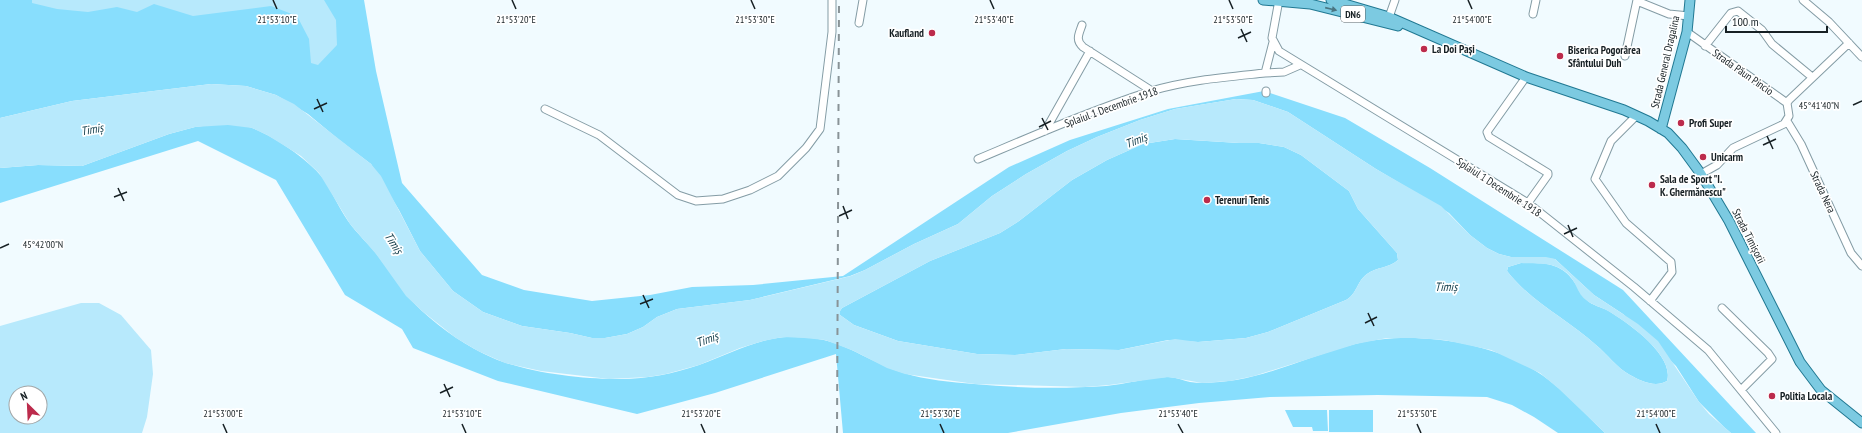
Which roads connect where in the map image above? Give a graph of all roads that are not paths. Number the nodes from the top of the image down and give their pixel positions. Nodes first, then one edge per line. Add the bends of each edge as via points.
1 (832, 0) edge
2 (863, 0) edge
3 (1263, 0) edge
4 (1331, 0) edge
5 (1395, 0) edge
6 (1536, 0) edge
7 (1690, 0) edge
8 (1803, 0) edge
9 (1279, 1) edge
10 (1637, 1) edge
11 (1533, 14) dead end
12 (1689, 16) junction
13 (1389, 17) junction
14 (859, 23) dead end
15 (1082, 25) dead end
16 (1687, 32) junction
17 (1427, 33) junction
18 (1273, 42) junction
19 (1849, 43) junction
20 (1705, 46) junction
21 (1090, 51) junction
22 (1625, 56) dead end
23 (1862, 57) edge
24 (1300, 65) junction
25 (1265, 73) junction
26 (1526, 77) junction
27 (1812, 77) junction
28 (1152, 91) junction
29 (1787, 104) junction
30 (545, 109) dead end
31 (1054, 115) junction
32 (1636, 116) junction
33 (1787, 121) junction
34 (1068, 122) junction
35 (1661, 129) junction
36 (1045, 132) junction
37 (978, 159) dead end
38 (1701, 174) junction
39 (1528, 203) junction
40 (1861, 264) edge
41 (1650, 301) junction
42 (1722, 308) dead end
43 (1741, 390) junction
44 (1862, 423) edge
45 (1776, 433) edge

1 - 30 street via 832,32 820,129 806,148 778,176 750,190 722,199 696,201 678,195 599,135
2 - 14 street
3 - 9 main road, Strada Timișorii / DN6
4 - 13 main road, Strada Timișorii / DN6
5 - 13 street
6 - 11 street
7 - 12 main road, Strada General Dragalina
8 - 19 street
9 -> 17 main road, Strada Timișorii / DN6 via 1310,4
9 - 18 street
10 - 12 street via 1669,14
10 - 22 street
12 - 16 main road, Strada General Dragalina
13 - 17 main road, Strada Timișorii / DN6
15 - 21 street via 1078,36 1079,43
16 - 20 street, Strada Păun Pincio
16 - 35 main road, Strada General Dragalina
17 - 26 main road, Strada Timișorii / DN6
18 - 24 street, Splaiul 1 Decembrie 1918 via 1279,50
18 - 25 street
19 - 23 street
19 - 27 street
20 - 27 street via 1731,13 1738,11
20 - 29 street, Strada Păun Pincio
21 - 28 street
21 - 31 street
24 - 25 street, Splaiul 1 Decembrie 1918 via 1284,72
24 - 39 street, Splaiul 1 Decembrie 1918 via 1438,146
25 - 28 street, Splaiul 1 Decembrie 1918 via 1210,78
26 - 32 main road, Strada Timișorii / DN6
26 - 39 street via 1487,132 1489,137 1548,173
27 - 29 street
28 - 34 street, Splaiul 1 Decembrie 1918
29 - 33 street
31 - 34 street
31 - 36 street
32 - 35 main road, Strada Timișorii / DN6
32 - 41 street via 1611,141 1595,179 1626,223 1671,262 1672,272
33 - 38 street via 1733,148 1716,165
33 - 40 street, Strada Nera via 1801,144 1851,253
34 - 36 street, Splaiul 1 Decembrie 1918
35 - 38 main road, Strada Timișorii / DN6 via 1682,148
36 - 37 street, Splaiul 1 Decembrie 1918
38 - 44 main road, Strada Timișorii / DN6 via 1729,221 1800,362 1821,390
39 - 41 street, Splaiul 1 Decembrie 1918
41 - 43 street, Splaiul 1 Decembrie 1918 via 1708,350
42 - 43 street via 1772,359
43 - 45 street, Splaiul 1 Decembrie 1918

